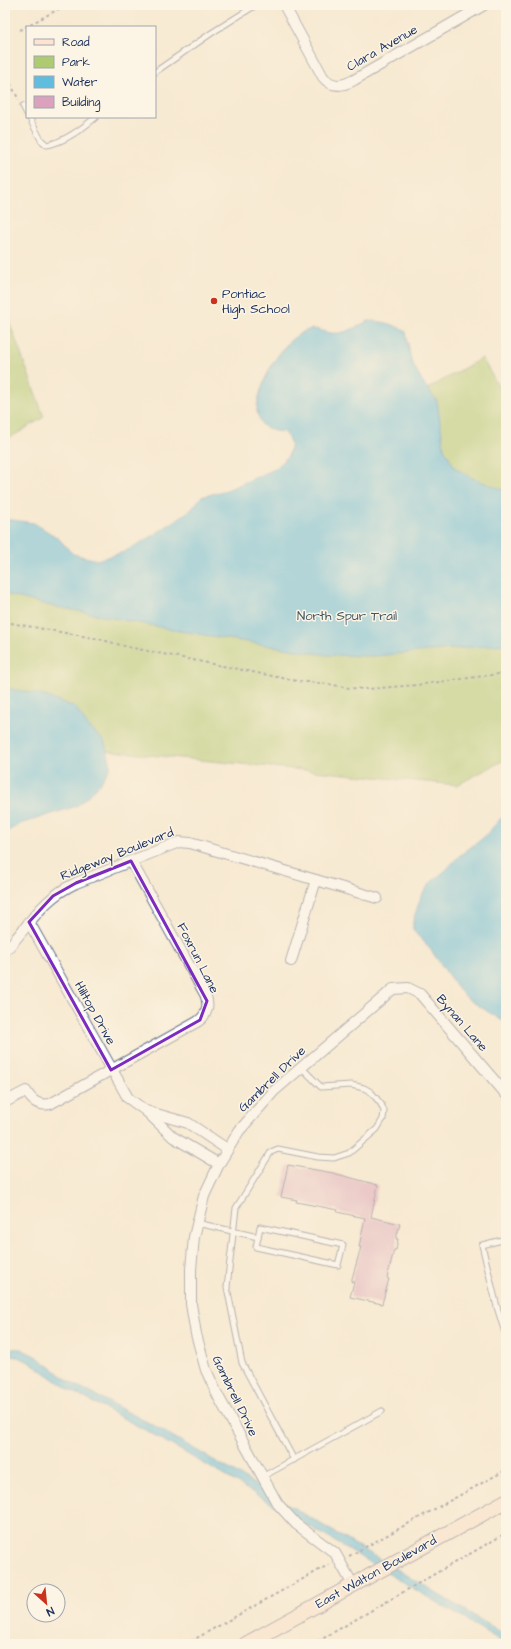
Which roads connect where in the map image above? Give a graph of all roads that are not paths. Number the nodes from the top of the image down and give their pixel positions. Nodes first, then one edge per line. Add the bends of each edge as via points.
1 (256, 5) edge
2 (284, 5) edge
3 (484, 5) edge
4 (156, 71) edge
5 (23, 106) road end
6 (26, 112) edge
7 (30, 118) edge
8 (95, 118) edge
9 (131, 861) junction
10 (316, 880) junction
11 (377, 898) dead end
12 (29, 922) junction
13 (5, 951) edge
14 (291, 961) dead end
15 (388, 991) joint
16 (301, 1068) junction
17 (111, 1070) junction
18 (506, 1094) edge
19 (5, 1102) edge
20 (146, 1111) junction
21 (227, 1149) junction
22 (218, 1164) junction
23 (196, 1222) junction
24 (233, 1231) junction
25 (258, 1236) junction
26 (506, 1239) edge
27 (506, 1336) edge
28 (382, 1411) dead end
29 (294, 1460) junction
30 (262, 1477) junction
31 (505, 1504) edge
32 (353, 1585) junction
33 (246, 1644) edge

1 - 4 lane
2 - 3 street, Clara Avenue via 323,76 334,84 341,85
5 - 6 lane
7 - 8 lane via 41,140 47,145 54,144
9 - 10 street, Ridgeway Boulevard via 175,843 187,842
9 - 12 street, Ridgeway Boulevard via 64,888 47,901
9 - 17 street, Foxrun Lane via 205,994 207,1006 200,1020
10 - 11 street, Ridgeway Boulevard
10 - 14 street
12 - 13 street, Ridgeway Boulevard
12 - 17 street, Hilltop Drive
15 - 16 street, Gambrell Drive
15 - 18 street, Bynan Lane via 403,987 418,993
16 - 21 street, Gambrell Drive via 260,1105
16 - 24 lane via 321,1087 351,1085 368,1089 382,1104 383,1119 377,1129 355,1149 342,1156 326,1158 278,1149 270,1152 236,1208
17 - 19 street, Foxrun Lane via 50,1104 38,1104 26,1091
17 - 20 street, Hilltop Drive via 128,1098
20 - 21 street, Hilltop Drive via 188,1123
20 - 22 street, Hilltop Drive via 173,1137
21 - 22 street, Gambrell Drive
22 - 23 street, Gambrell Drive
23 - 24 lane
23 - 30 street, Gambrell Drive via 190,1287 198,1346 212,1384
24 - 25 lane
24 - 29 lane via 226,1287 242,1363
25 - 25 lane via 256,1247 338,1265 343,1244 260,1226
26 - 27 lane via 482,1245
28 - 29 lane
29 - 30 lane
30 - 32 street, Gambrell Drive via 277,1503 289,1517 334,1553
31 - 32 main road, East Walton Boulevard
32 - 33 main road, East Walton Boulevard

